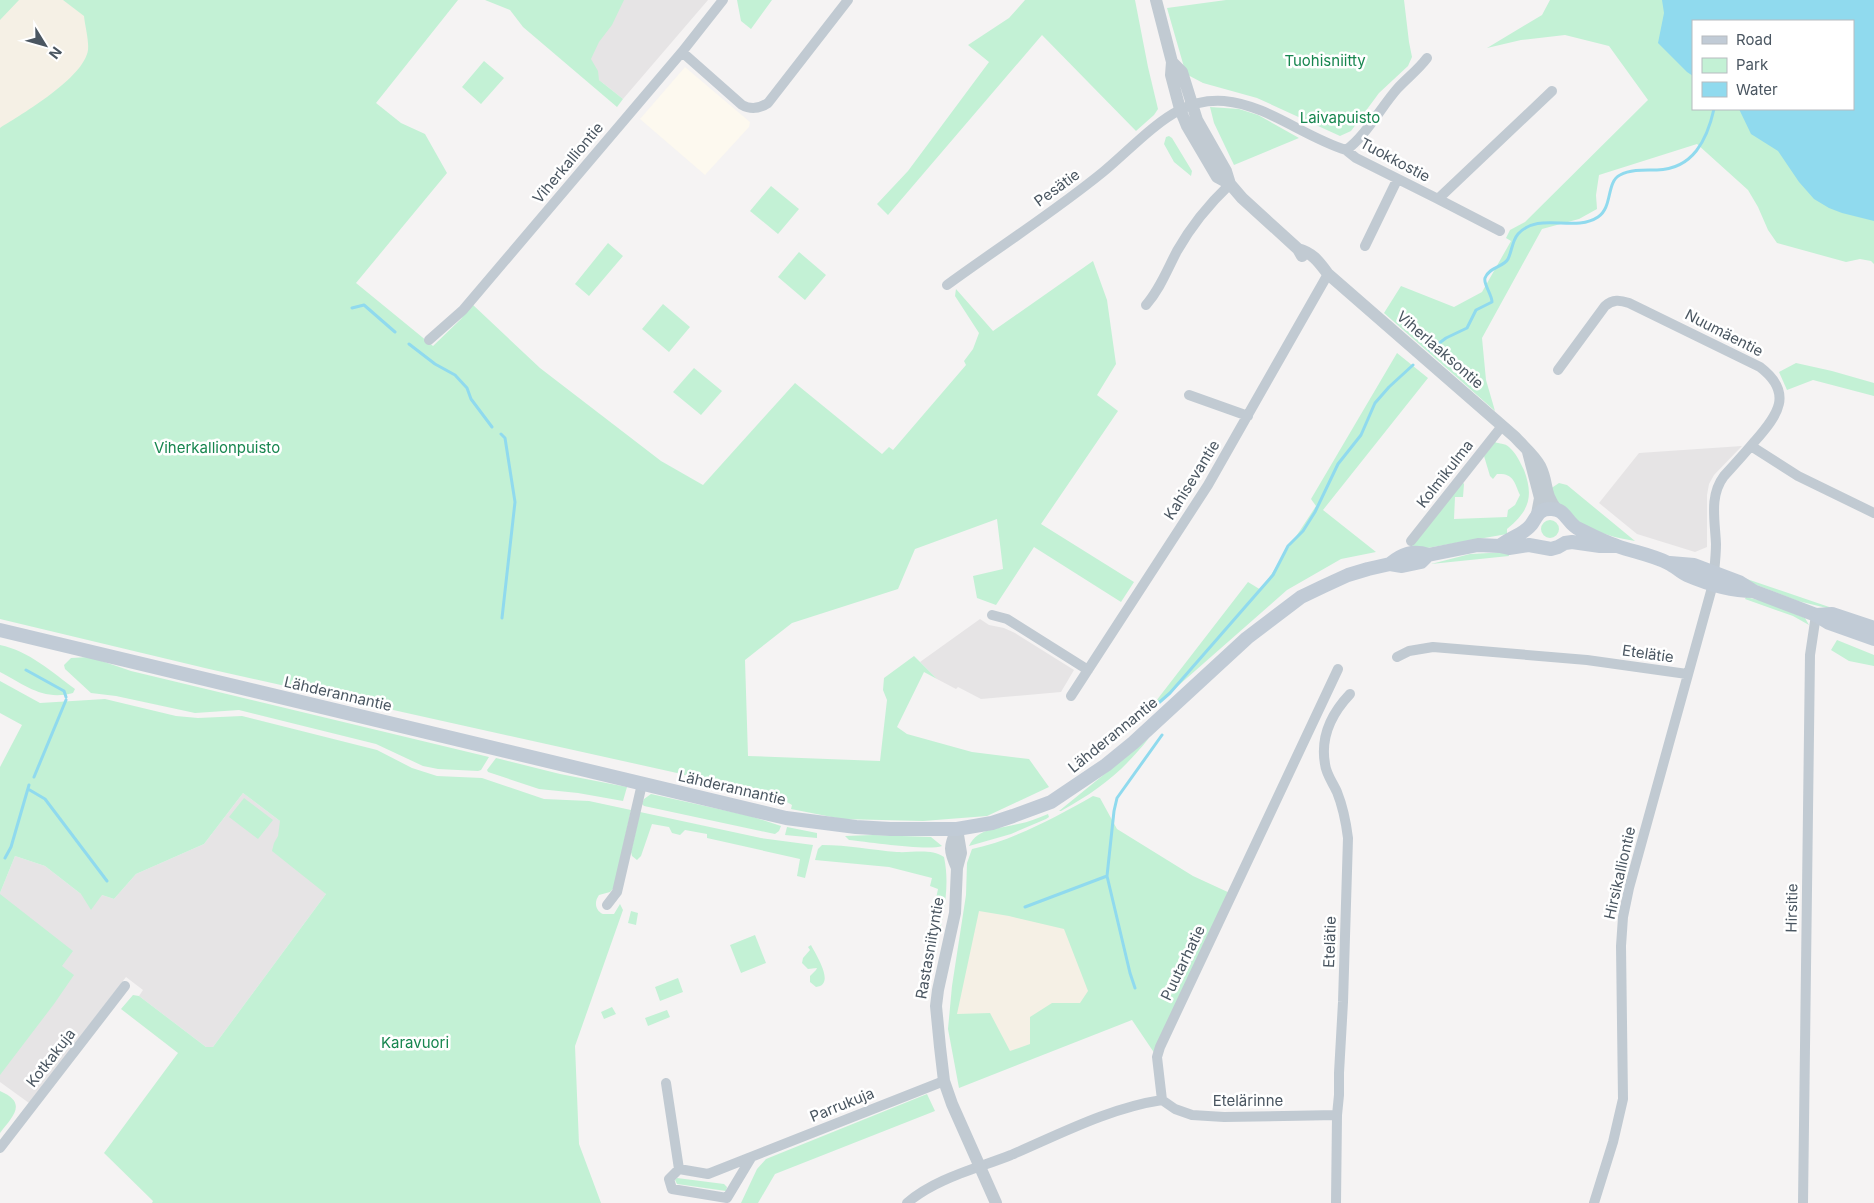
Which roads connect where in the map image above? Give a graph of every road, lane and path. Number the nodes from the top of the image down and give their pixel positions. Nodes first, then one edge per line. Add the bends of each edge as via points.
1 (724, 0) edge
2 (848, 0) edge
3 (1156, 0) edge
4 (682, 52) junction
5 (1427, 58) dead end
6 (1552, 91) dead end
7 (1186, 107) junction
8 (1346, 150) junction
9 (1396, 180) junction
10 (1230, 184) junction
11 (1438, 199) junction
12 (1500, 231) dead end
13 (1365, 246) dead end
14 (1328, 274) junction
15 (947, 285) dead end
16 (1146, 305) dead end
17 (430, 340) dead end
18 (1558, 370) dead end
19 (1189, 395) dead end
20 (1248, 416) junction
21 (1502, 426) junction
22 (1751, 446) junction
23 (1528, 452) junction
24 (1557, 510) junction
25 (1874, 513) edge
26 (1534, 519) junction
27 (1571, 525) junction
28 (1411, 541) dead end
29 (1565, 543) junction
30 (1500, 546) junction
31 (1616, 546) junction
32 (1543, 547) junction
33 (1713, 578) junction
34 (992, 615) dead end
35 (1816, 615) junction
36 (1874, 628) edge
37 (0, 630) edge
38 (1874, 639) edge
39 (1397, 657) dead end
40 (1338, 669) dead end
41 (1088, 670) junction
42 (1687, 674) junction
43 (1350, 694) dead end
44 (1072, 696) dead end
45 (642, 784) junction
46 (957, 829) junction
47 (607, 905) dead end
48 (125, 986) dead end
49 (944, 1081) junction
50 (666, 1082) dead end
51 (1162, 1100) junction
52 (1337, 1116) junction
53 (0, 1148) edge
54 (751, 1158) junction
55 (981, 1166) junction
56 (679, 1169) junction
57 (906, 1203) edge
58 (996, 1203) edge
59 (1336, 1203) edge
60 (1594, 1203) edge
61 (1803, 1203) edge

1 - 4 street, Viherkalliontie
2 - 4 street via 762,107 754,109 742,105
3 - 7 street, Viherlaaksontie via 1172,62 1182,72
4 - 17 street, Viherkalliontie via 463,310
5 - 8 street
6 - 11 street, Tuokkostie
7 - 8 street, Tuokkostie via 1222,101 1250,106
7 - 10 street, Viherlaaksontie via 1197,120
7 - 15 street, Pesätie via 1166,118 1061,204
8 - 9 street, Tuokkostie
9 - 11 street, Tuokkostie
9 - 13 street
10 - 14 street, Viherlaaksontie via 1298,249 1308,251 1319,260
10 - 16 street via 1200,216 1155,295
11 - 12 street
14 - 20 street, Kahisevantie
14 - 21 street, Viherlaaksontie
18 - 22 street, Nuumäentie via 1605,306 1620,300 1629,303 1770,374 1779,392 1779,408 1770,425
19 - 20 street
20 - 41 street, Kahisevantie via 1208,486
21 - 23 street, Viherlaaksontie
21 - 28 street, Kolmikulma
22 - 25 street via 1798,476
22 - 33 street, Nuumäentie via 1724,476 1715,493
23 - 24 street, Viherlaaksontie via 1540,464 1548,497
23 - 26 street via 1540,498
24 - 26 main road via 1546,509
24 - 27 main road via 1566,515
26 - 30 main road via 1518,535
26 - 32 street via 1532,536
27 - 29 street
27 - 31 main road
29 - 31 main road
29 - 32 main road via 1554,548
30 - 32 main road, Lähderannantie via 1509,548 1529,544
30 - 46 main road, Lähderannantie via 1399,556 1390,564 1348,575 1301,597 1247,638 1133,743 1064,794 1051,802 992,823
31 - 33 main road via 1669,563 1686,574
33 - 35 main road via 1735,591 1753,591
33 - 42 street, Hirsikalliontie
34 - 41 street via 1007,619
35 - 36 main road via 1832,614
35 - 38 main road
35 - 61 street, Hirsitie via 1810,656
37 - 45 main road, Lähderannantie
39 - 42 street, Etelätie via 1432,647 1587,660
40 - 51 street, Puutarhatie via 1160,1046 1157,1057
41 - 44 street, Kahisevantie
42 - 60 street, Hirsikalliontie via 1623,917 1623,1099
43 - 52 street, Etelätie via 1330,721 1324,747 1325,765 1340,799 1348,838
45 - 46 main road, Lähderannantie via 824,824 890,829
45 - 47 street via 617,892
46 - 49 street, Rastasniityntie via 950,844 950,853 957,868 955,913 936,1006
48 - 53 street, Kotkakuja
49 - 54 street, Parrukuja
49 - 55 street, Rastasniityntie
50 - 56 street
51 - 52 street, Etelärinne via 1192,1115
51 - 55 street via 1126,1107
52 - 59 street, Etelätie
54 - 56 street, Parrukuja via 708,1174
54 - 56 street via 727,1198 672,1189 669,1179
55 - 57 street via 922,1191
55 - 58 street, Rastasniityntie

